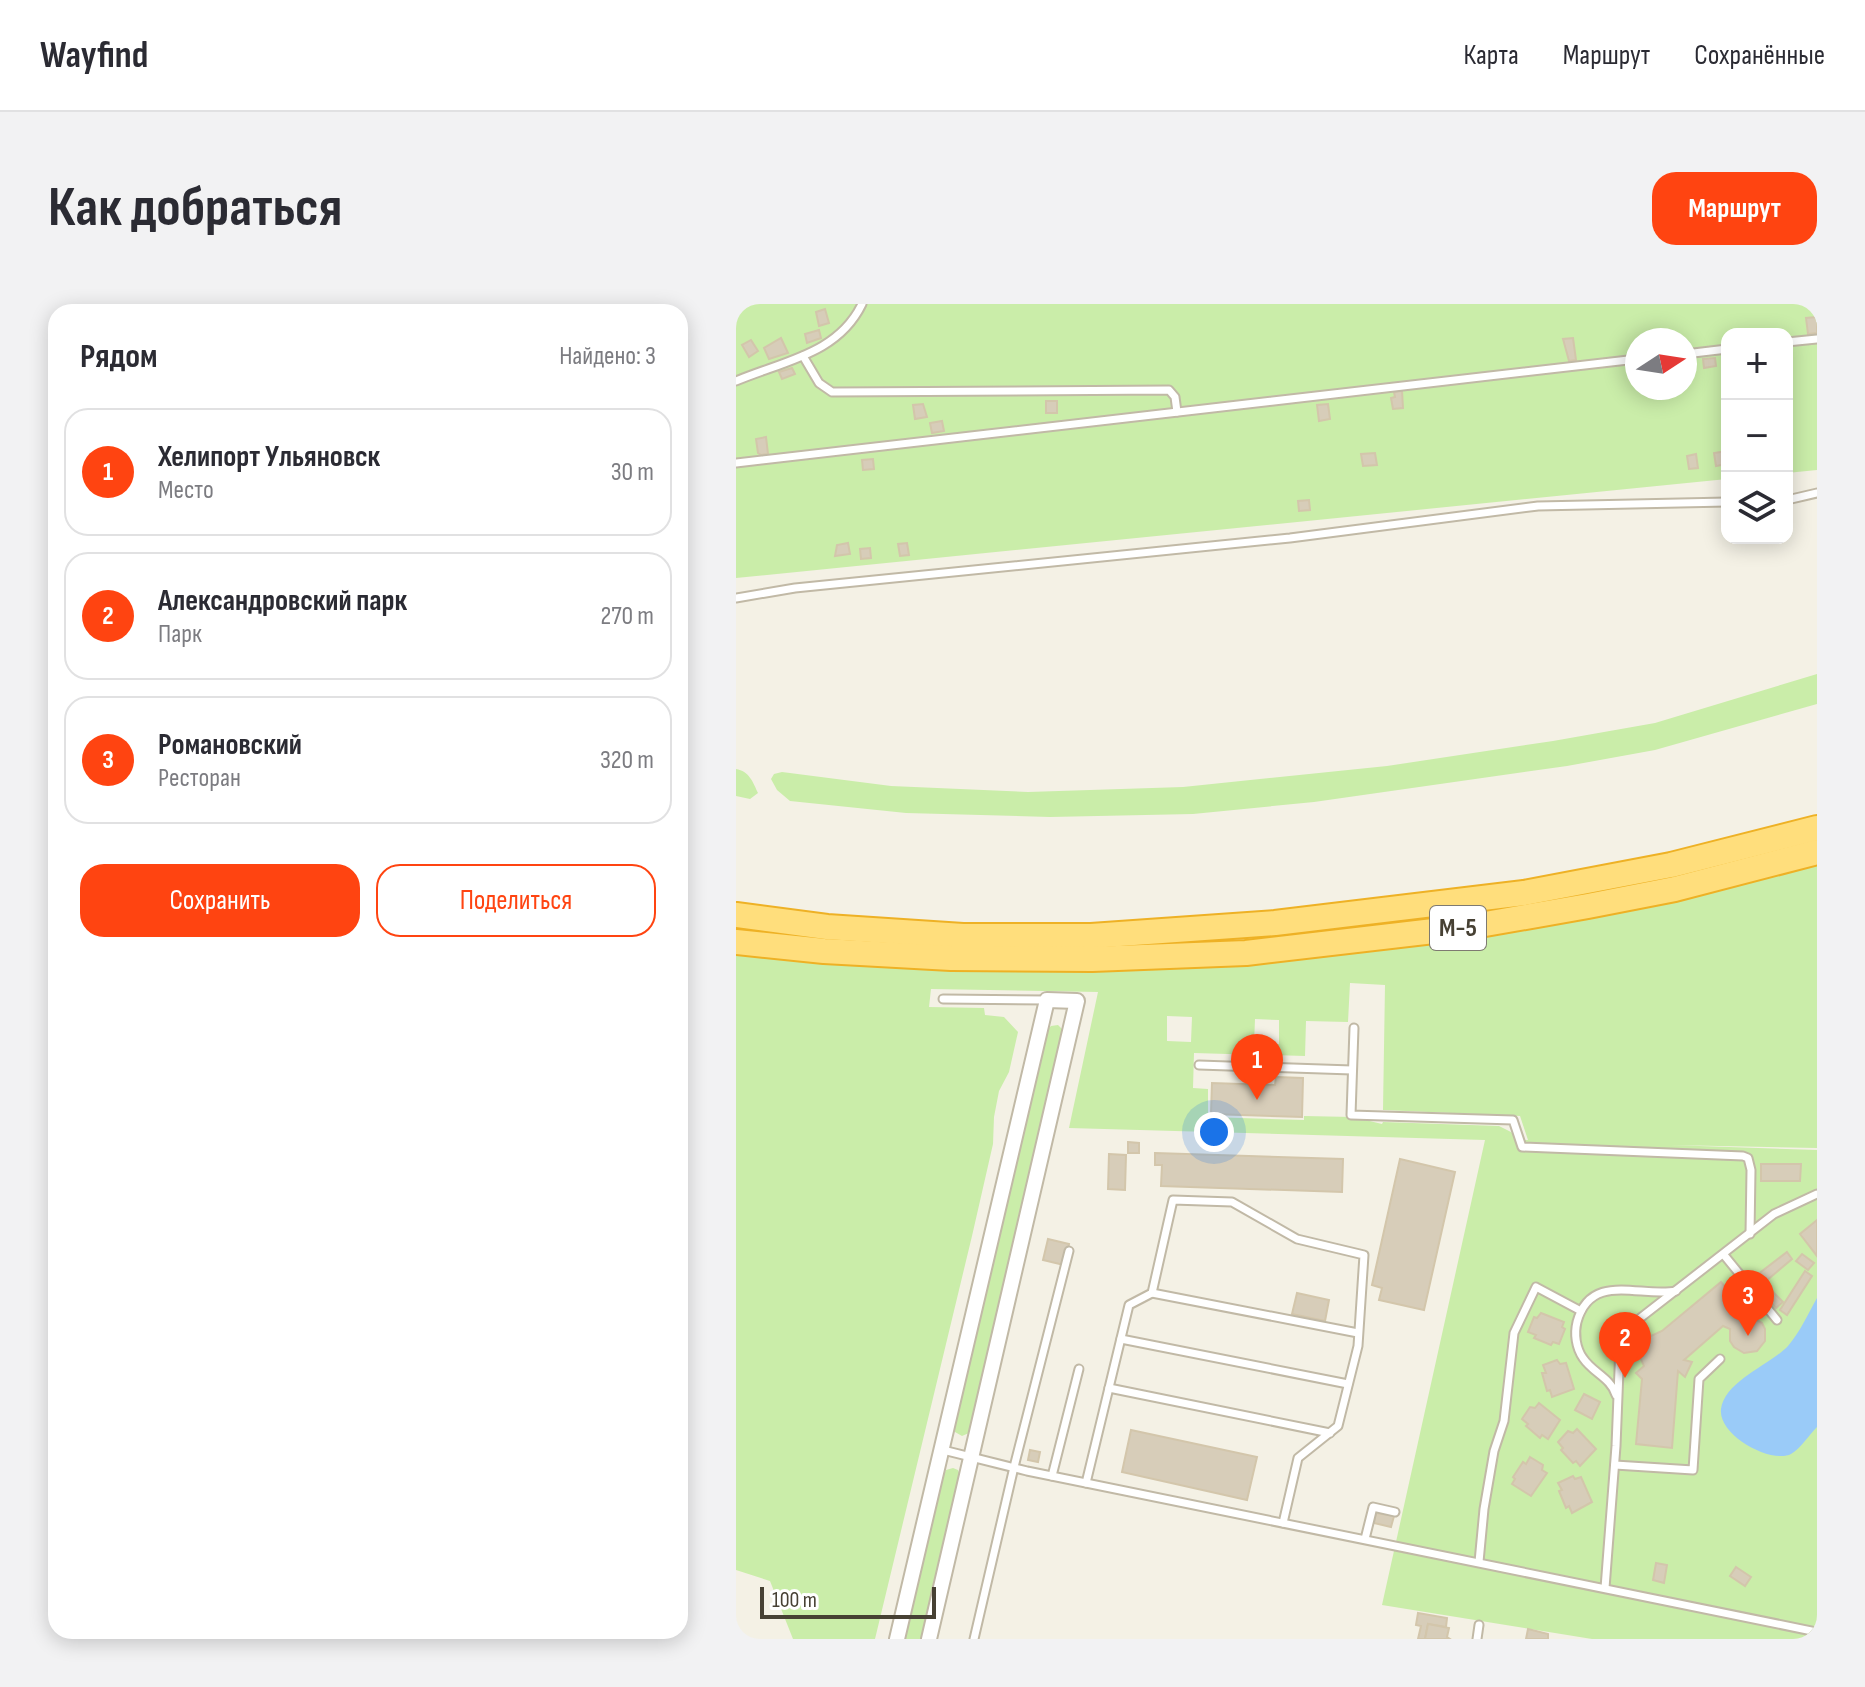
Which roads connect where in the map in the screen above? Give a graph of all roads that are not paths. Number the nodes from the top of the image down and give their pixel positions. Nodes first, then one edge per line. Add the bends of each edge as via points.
1 (862, 304) edge
2 (1817, 339) edge
3 (1793, 341) edge
4 (1721, 350) edge
5 (1697, 353) edge
6 (803, 356) junction
7 (1625, 360) edge
8 (736, 381) edge
9 (1177, 412) junction
10 (736, 463) edge
11 (1817, 493) edge
12 (1793, 499) edge
13 (1721, 502) edge
14 (736, 598) edge
15 (1817, 828) edge
16 (1817, 852) edge
17 (736, 915) edge
18 (736, 942) edge
19 (943, 999) dead end
20 (1047, 1000) junction
21 (1354, 1028) dead end
22 (1266, 1046) dead end
23 (1199, 1065) dead end
24 (1266, 1067) junction
25 (1352, 1070) junction
26 (1817, 1194) edge
27 (1750, 1234) junction
28 (1069, 1251) dead end
29 (1724, 1255) junction
30 (1678, 1290) junction
31 (1152, 1293) junction
32 (1581, 1311) junction
33 (1777, 1320) dead end
34 (1630, 1326) dead end
35 (1358, 1333) junction
36 (1121, 1339) junction
37 (1620, 1345) dead end
38 (1720, 1359) dead end
39 (1079, 1369) dead end
40 (1348, 1384) junction
41 (1109, 1388) junction
42 (1618, 1400) junction
43 (1330, 1433) junction
44 (943, 1450) junction
45 (970, 1457) junction
46 (1615, 1465) junction
47 (1014, 1467) junction
48 (1052, 1476) junction
49 (1086, 1483) junction
50 (1395, 1512) dead end
51 (1283, 1523) junction
52 (1365, 1539) junction
53 (1479, 1562) junction
54 (1605, 1588) junction
55 (1479, 1625) dead end
56 (1817, 1632) edge
57 (897, 1639) edge
58 (929, 1639) edge
59 (974, 1639) edge
60 (1477, 1639) edge

1 - 6 lane via 841,335
2 - 3 lane
4 - 5 lane
6 - 8 lane
6 - 9 lane via 819,383 832,392 1169,390
7 - 9 lane
9 - 10 lane
11 - 12 lane
13 - 14 lane via 1538,506
15 - 17 highway, М-5 via 1671,865 1524,893 1275,923 1091,936 963,936
16 - 18 highway, М-5 via 1588,906 1468,927 1246,953 951,958
19 - 20 lane
20 - 44 street
20 - 45 street via 1077,1001
21 - 25 lane
22 - 24 lane
23 - 24 lane
24 - 25 lane
25 - 27 lane via 1351,1115 1513,1120 1522,1147 1748,1158
26 - 27 lane via 1774,1214
27 - 29 lane
28 - 47 lane
29 - 30 lane
29 - 33 lane
30 - 32 lane via 1608,1290
30 - 34 lane
31 - 35 lane
31 - 35 lane via 1173,1200 1232,1202 1297,1239 1364,1255
31 - 36 lane via 1129,1305
32 - 42 lane via 1576,1329 1579,1351 1611,1383
32 - 53 lane via 1536,1287 1518,1321
35 - 40 lane
36 - 40 lane
36 - 41 lane
37 - 42 lane
38 - 46 lane via 1699,1379 1693,1470
39 - 48 lane
40 - 43 lane via 1338,1426
41 - 43 lane
41 - 49 lane
42 - 46 lane
43 - 51 lane via 1298,1458
44 - 45 lane
44 - 57 street
45 - 47 lane
45 - 58 street
46 - 54 lane
47 - 48 lane
47 - 59 lane
48 - 49 lane
49 - 51 lane
50 - 52 lane via 1373,1507
51 - 52 lane
52 - 53 lane
53 - 54 lane
54 - 56 lane
55 - 60 lane

